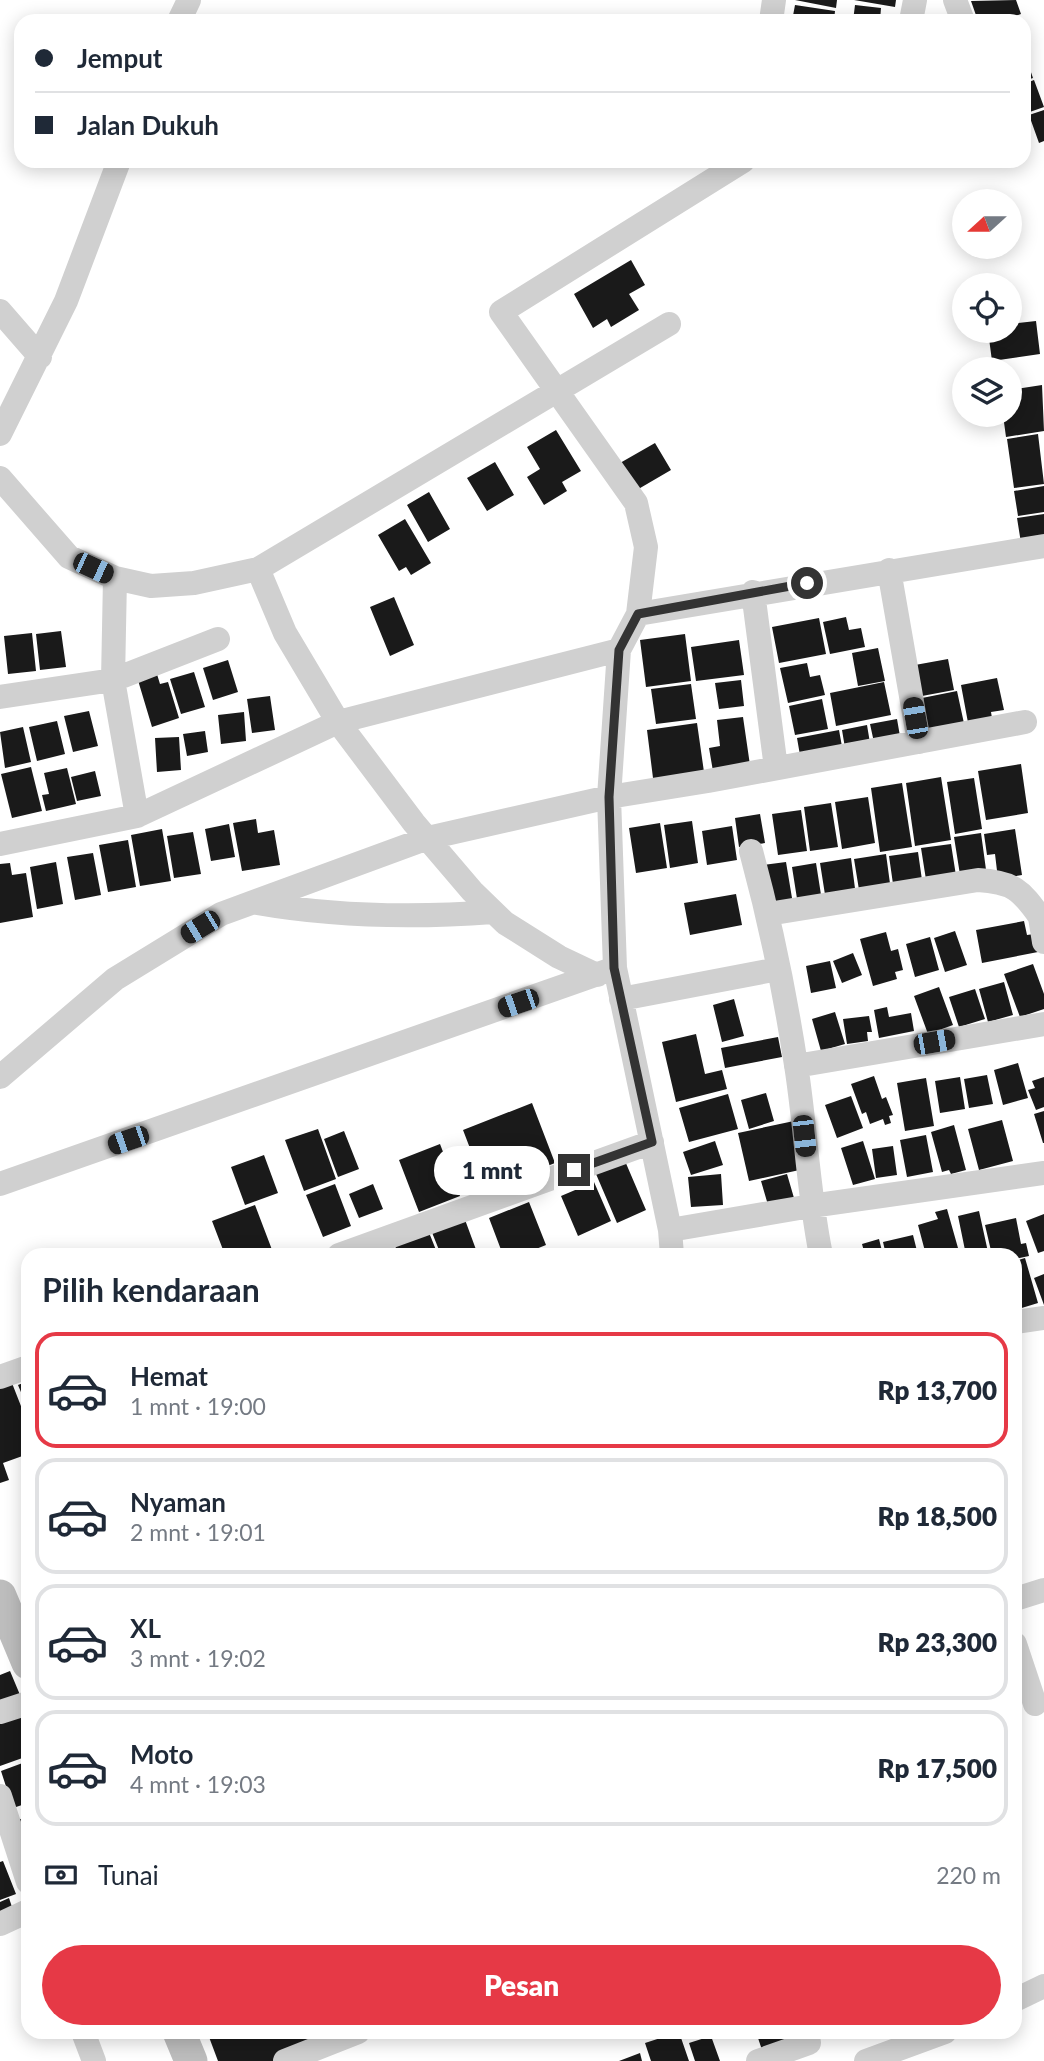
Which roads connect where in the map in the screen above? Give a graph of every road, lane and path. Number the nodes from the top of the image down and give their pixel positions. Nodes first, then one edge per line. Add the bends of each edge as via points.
1 (116, 168) edge
2 (732, 168) edge
3 (0, 311) edge
4 (668, 324) dead end
5 (40, 357) junction
6 (555, 391) junction
7 (2, 425) edge
8 (0, 478) edge
9 (1044, 546) edge
10 (258, 569) junction
11 (889, 570) junction
12 (116, 579) junction
13 (753, 592) junction
14 (638, 614) junction
15 (218, 639) dead end
16 (619, 650) junction
17 (113, 680) junction
18 (0, 697) edge
19 (338, 722) junction
20 (1025, 722) dead end
21 (919, 742) junction
22 (776, 768) junction
23 (609, 797) junction
24 (137, 816) junction
25 (428, 838) junction
26 (0, 844) edge
27 (751, 851) dead end
28 (255, 902) junction
29 (493, 912) junction
30 (768, 914) junction
31 (1042, 917) edge
32 (1044, 942) edge
33 (778, 969) junction
34 (606, 972) junction
35 (621, 999) junction
36 (1044, 1024) edge
37 (796, 1066) junction
38 (0, 1077) edge
39 (652, 1142) junction
40 (1044, 1173) edge
41 (0, 1184) edge
42 (811, 1206) junction
43 (671, 1243) edge
44 (358, 1248) edge
45 (820, 1248) edge
46 (1044, 1318) edge
47 (1022, 1321) edge
48 (21, 1370) edge
49 (0, 1377) edge
50 (1044, 1590) edge
51 (0, 1596) edge
52 (1022, 1598) edge
53 (21, 1643) edge
54 (1022, 1673) edge
55 (21, 1705) edge
56 (1031, 1710) edge
57 (0, 1712) edge
58 (0, 1796) edge
59 (21, 1860) edge
60 (21, 1914) edge
61 (0, 1924) edge
62 (1044, 1986) edge
63 (1022, 1997) edge
64 (86, 2039) edge
65 (182, 2039) edge
66 (340, 2039) edge
67 (925, 2039) edge
68 (810, 2045) edge
69 (94, 2061) edge
70 (191, 2061) edge
71 (285, 2061) edge
72 (758, 2061) edge
73 (866, 2061) edge

1 - 5 street via 78,273
2 - 6 street via 501,312
3 - 5 street
4 - 6 street
5 - 7 street
6 - 10 street
6 - 14 street via 636,503 645,537
8 - 12 street via 69,557
9 - 11 street
10 - 12 street via 194,583 151,586
10 - 19 street via 285,633
11 - 13 street
11 - 21 street
12 - 17 street
13 - 14 street
13 - 22 street
14 - 16 street
15 - 17 street
16 - 19 street
16 - 23 street
17 - 18 street
17 - 24 street
19 - 24 street
19 - 25 street
20 - 21 street
21 - 22 street
22 - 23 street
23 - 25 street
23 - 34 street
24 - 26 street
25 - 28 street
25 - 29 street
27 - 30 street
28 - 29 street via 367,917
28 - 38 street via 221,915 115,979
29 - 34 street via 548,950
30 - 31 street via 978,880 1005,882
30 - 33 street
31 - 32 street
33 - 35 street
33 - 37 street
34 - 35 street
34 - 41 street
35 - 39 street
36 - 37 street
37 - 42 street
39 - 43 street
39 - 44 street
40 - 42 street
42 - 43 street
42 - 45 street
46 - 47 street
48 - 49 street
50 - 52 street
51 - 53 street
54 - 56 street
55 - 57 street
58 - 59 street
60 - 61 street
62 - 63 street
64 - 69 street
65 - 70 street
66 - 71 street
67 - 73 street
68 - 72 street

